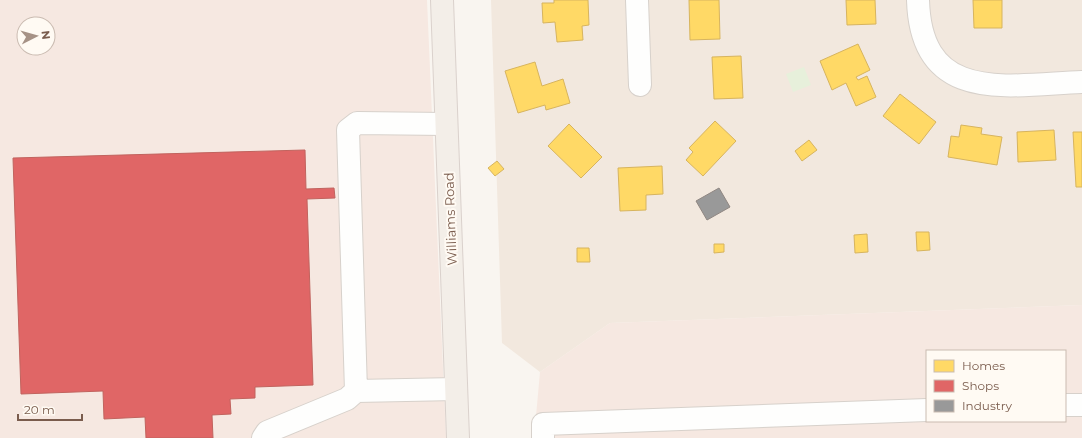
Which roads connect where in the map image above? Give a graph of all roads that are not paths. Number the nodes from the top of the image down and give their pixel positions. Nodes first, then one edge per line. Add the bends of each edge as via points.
1 (442, 0) edge
2 (637, 0) edge
3 (918, 0) edge
4 (1082, 82) edge
5 (640, 85) dead end
6 (446, 124) junction
7 (456, 389) junction
8 (356, 391) junction
9 (1082, 405) edge
10 (1066, 406) edge
11 (926, 410) edge
12 (263, 438) edge
13 (458, 438) edge
14 (543, 438) edge

1 - 6 main road, Williams Road
2 - 5 street
3 - 4 street via 922,34 928,49 952,74 971,82 992,85
6 - 7 main road, Williams Road
6 - 8 street via 357,123 348,130
7 - 8 street
7 - 13 main road, Williams Road
8 - 12 street via 347,399 266,432
9 - 10 street
11 - 14 street via 543,424

